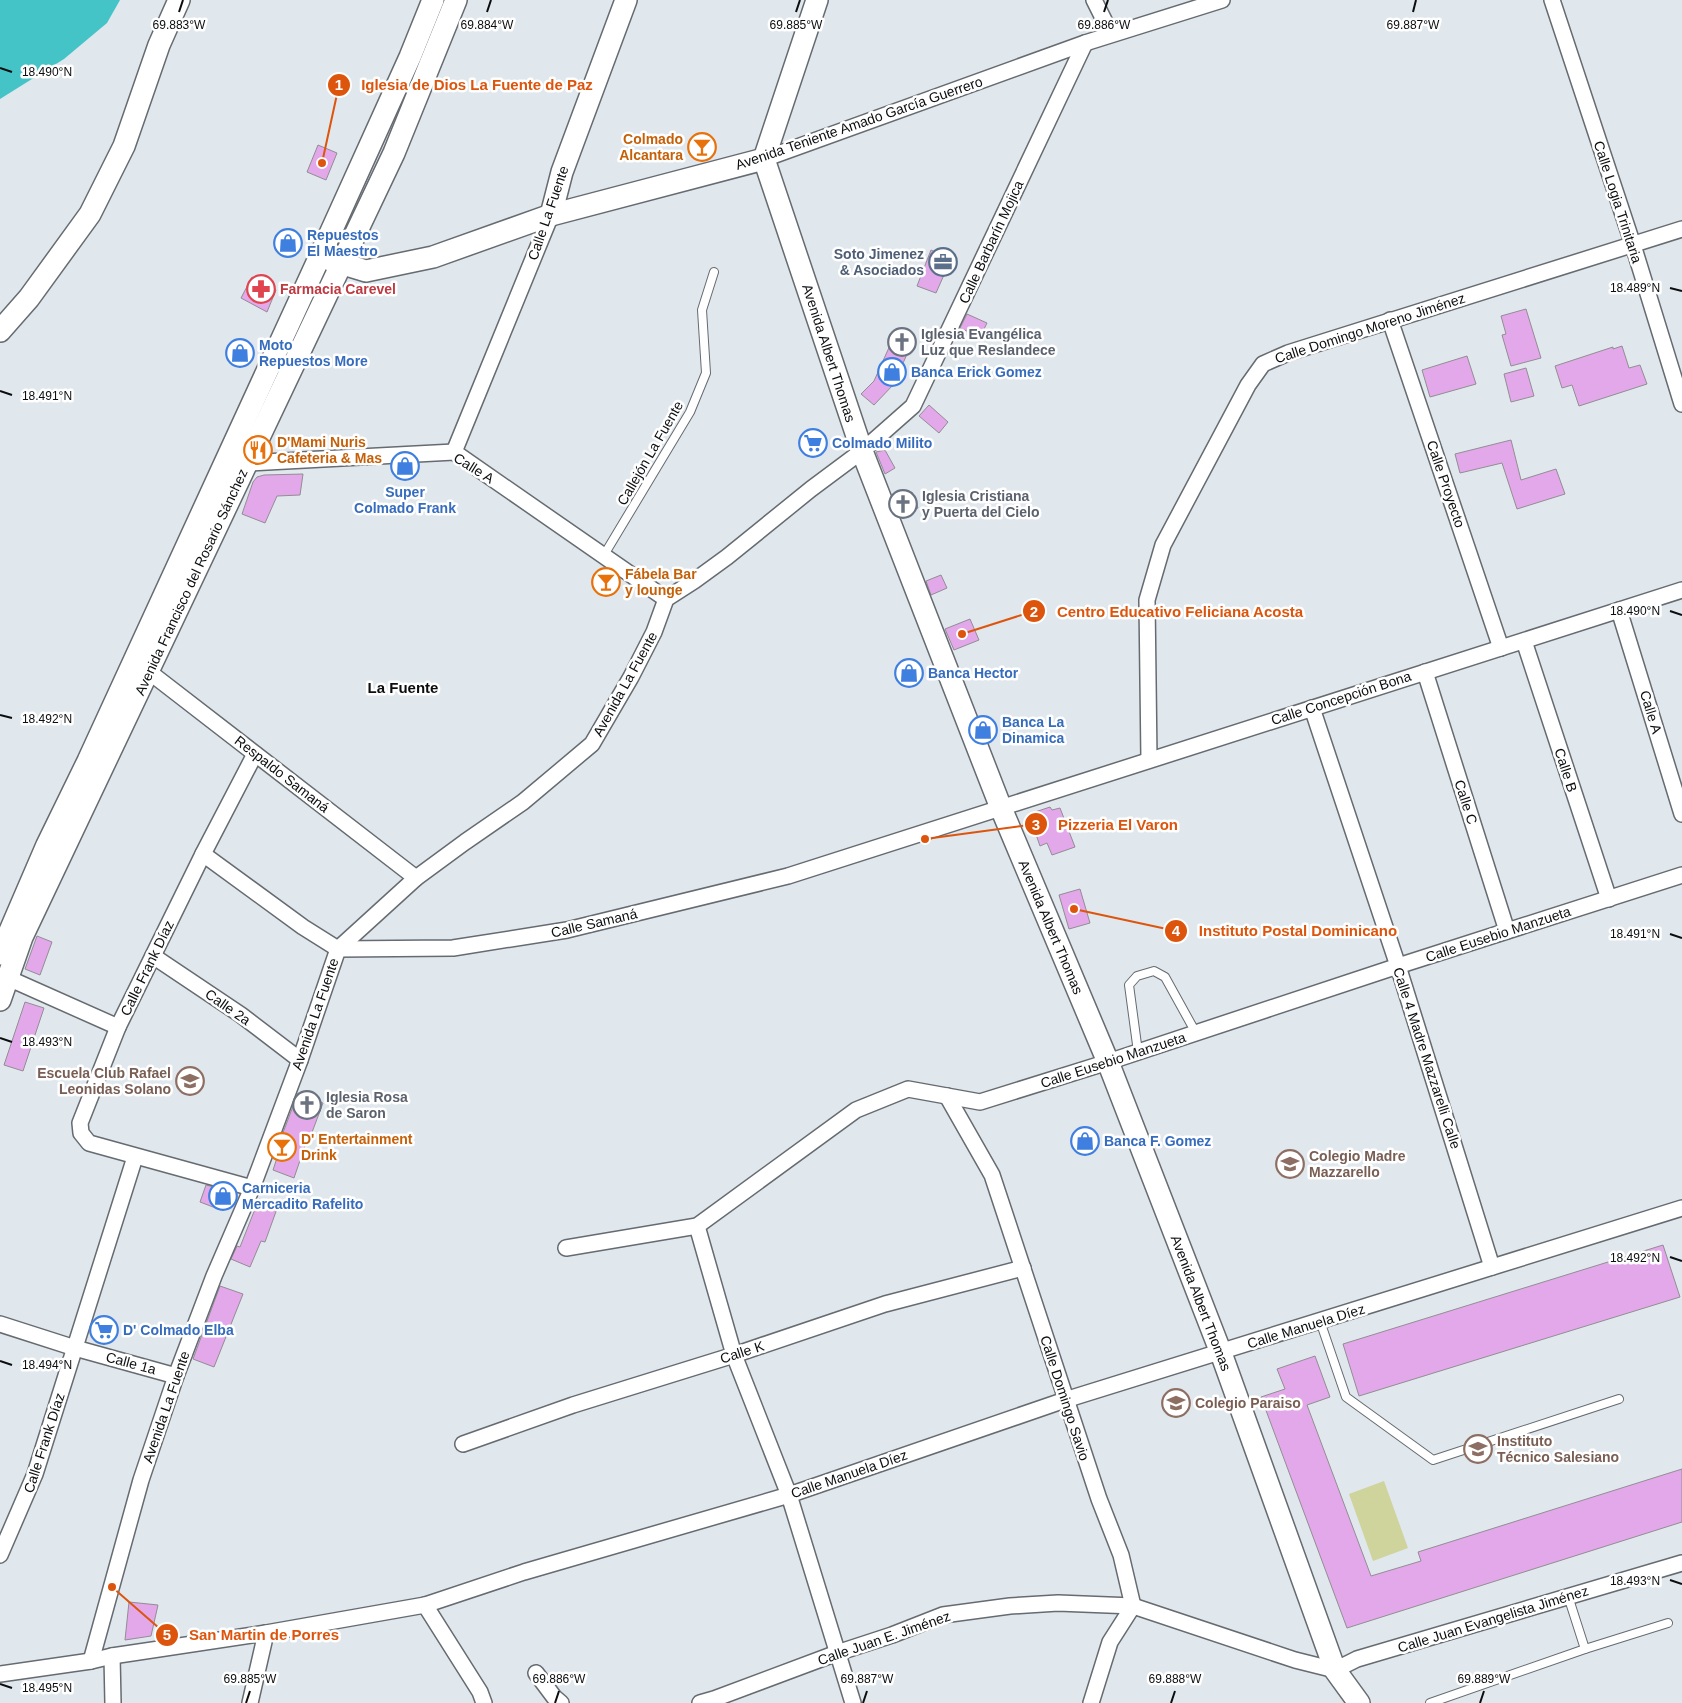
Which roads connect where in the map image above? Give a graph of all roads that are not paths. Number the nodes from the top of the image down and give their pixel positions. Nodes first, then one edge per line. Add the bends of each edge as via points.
1 (179, 0) edge
2 (433, 0) edge
3 (456, 0) edge
4 (626, 0) edge
5 (817, 0) edge
6 (1094, 0) edge
7 (1222, 0) edge
8 (1552, 0) edge
9 (1111, 34) junction
10 (1085, 43) junction
11 (764, 159) junction
12 (551, 215) junction
13 (1682, 229) edge
14 (1632, 245) junction
15 (320, 256) junction
16 (341, 264) junction
17 (714, 272) dead end
18 (1390, 320) junction
19 (0, 331) edge
20 (1682, 404) edge
21 (862, 451) junction
22 (454, 452) junction
23 (247, 463) junction
24 (604, 555) junction
25 (1682, 590) edge
26 (666, 599) junction
27 (1619, 610) junction
28 (1524, 641) junction
29 (1501, 648) junction
30 (148, 670) junction
31 (1425, 672) junction
32 (1312, 708) junction
33 (255, 754) junction
34 (1149, 760) junction
35 (1001, 808) junction
36 (1682, 814) edge
37 (203, 854) junction
38 (1682, 875) edge
39 (416, 878) junction
40 (1608, 899) junction
41 (1507, 931) junction
42 (338, 949) junction
43 (0, 954) edge
44 (154, 956) junction
45 (1398, 966) junction
46 (8, 978) junction
47 (0, 1000) edge
48 (118, 1027) junction
49 (1196, 1033) junction
50 (1138, 1052) junction
51 (300, 1060) junction
52 (1108, 1062) junction
53 (947, 1096) junction
54 (135, 1156) junction
55 (252, 1188) junction
56 (1682, 1208) edge
57 (697, 1226) junction
58 (566, 1248) dead end
59 (1492, 1267) junction
60 (1023, 1268) junction
61 (1320, 1321) junction
62 (0, 1324) edge
63 (75, 1348) junction
64 (1221, 1353) junction
65 (734, 1355) junction
66 (176, 1376) junction
67 (1619, 1399) dead end
68 (1065, 1400) junction
69 (462, 1444) dead end
70 (789, 1495) junction
71 (0, 1555) edge
72 (1682, 1563) edge
73 (1568, 1596) junction
74 (425, 1605) junction
75 (1132, 1606) junction
76 (1668, 1622) dead end
77 (266, 1633) junction
78 (1585, 1649) junction
79 (837, 1652) junction
80 (112, 1656) junction
81 (92, 1661) junction
82 (1335, 1670) junction
83 (536, 1673) dead end
84 (0, 1674) edge
85 (710, 1702) edge
86 (113, 1703) edge
87 (250, 1703) edge
88 (484, 1703) edge
89 (561, 1703) edge
90 (853, 1703) edge
91 (1090, 1703) edge
92 (1359, 1703) edge
93 (1430, 1703) edge

1 - 19 main road via 159,45 124,146 90,214 29,298
2 - 15 main road, Avenida Francisco del Rosario Sánchez
3 - 16 main road, Avenida Francisco del Rosario Sánchez via 394,152
4 - 12 main road, Calle La Fuente via 562,172
5 - 11 main road
6 - 9 street
7 - 9 street, Avenida Teniente Amado García Guerrero
8 - 14 street, Calle Logia Trinitaria
9 - 10 street, Avenida Teniente Amado García Guerrero
10 - 11 street, Avenida Teniente Amado García Guerrero
10 - 21 street, Calle Barbarín Mojica via 913,406
11 - 12 main road, Avenida Teniente Amado García Guerrero
11 - 21 main road, Avenida Albert Thomas
12 - 16 main road, Avenida Teniente Amado García Guerrero via 433,257 366,271
12 - 22 street, Calle La Fuente
13 - 14 street, Calle Domingo Moreno Jiménez
14 - 18 street, Calle Domingo Moreno Jiménez
14 - 20 street, Calle Logia Trinitaria
15 - 16 main road, Avenida Teniente Amado García Guerrero
15 - 43 main road, Avenida Francisco del Rosario Sánchez via 46,845
16 - 23 main road, Avenida Francisco del Rosario Sánchez
17 - 24 lane, Callejón La Fuente via 702,310 706,373 690,412
18 - 29 street, Calle Proyecto
18 - 34 street, Calle Domingo Moreno Jiménez via 1263,364 1248,385 1163,544 1146,600
21 - 26 street via 727,557
21 - 35 main road, Avenida Albert Thomas
22 - 23 street, Calle A
22 - 24 street, Calle A
23 - 30 main road, Avenida Francisco del Rosario Sánchez
24 - 26 street, Calle A
25 - 27 street, Calle Concepción Bona
26 - 39 street, Avenida La Fuente via 632,677 592,744 523,802
27 - 28 street, Calle Concepción Bona
27 - 36 street, Calle A
28 - 29 street, Calle Concepción Bona
28 - 40 street, Calle B
29 - 31 street, Calle Concepción Bona
30 - 33 street, Respaldo Samaná
30 - 46 main road, Avenida Francisco del Rosario Sánchez via 22,937
31 - 32 street, Calle Concepción Bona
31 - 41 street, Calle C
32 - 34 street, Calle Concepción Bona
32 - 45 street, Calle 4 Madre Mazzarelli Calle
33 - 37 street, Calle Frank Díaz
33 - 39 street, Respaldo Samaná
34 - 35 street, Calle Concepción Bona
35 - 42 street, Calle Samaná via 788,876 568,930 453,948
35 - 52 main road, Avenida Albert Thomas
37 - 42 street
37 - 44 street, Calle Frank Díaz
38 - 40 street, Calle Eusebio Manzueta
39 - 42 street, Avenida La Fuente
40 - 41 street, Calle Eusebio Manzueta
41 - 45 street, Calle Eusebio Manzueta
42 - 51 street, Avenida La Fuente
44 - 48 street, Calle Frank Díaz
44 - 51 street, Calle 2a
45 - 49 street, Calle Eusebio Manzueta
45 - 59 street, Calle 4 Madre Mazzarelli Calle
46 - 47 main road, Avenida Francisco del Rosario Sánchez
46 - 48 street
48 - 54 street, Calle Frank Díaz via 80,1123 81,1133 89,1143
49 - 50 street, Calle Eusebio Manzueta
49 - 50 lane via 1165,977 1154,971 1137,976 1129,985
50 - 52 street, Calle Eusebio Manzueta
51 - 55 street, Avenida La Fuente
52 - 53 street, Calle Eusebio Manzueta via 980,1102
52 - 64 main road, Avenida Albert Thomas
53 - 57 street, Calle Eusebio Manzueta via 908,1089 856,1110
53 - 60 street, Calle Domingo Savio via 992,1175
54 - 55 street, Calle Frank Díaz
54 - 63 street, Calle Frank Díaz
55 - 66 street, Avenida La Fuente
56 - 59 street, Calle Manuela Díez
57 - 58 street, Calle Eusebio Manzueta
57 - 65 street
59 - 61 street, Calle Manuela Díez
60 - 65 street, Calle K via 885,1304
60 - 68 street, Calle Domingo Savio
61 - 64 street, Calle Manuela Díez
61 - 67 lane via 1346,1397 1433,1460
62 - 63 street, Calle 1a
63 - 66 street, Calle 1a
63 - 71 street, Calle Frank Díaz via 35,1474
64 - 68 street, Calle Manuela Díez
64 - 82 main road, Avenida Albert Thomas
65 - 69 street, Calle K via 573,1405
65 - 70 street
66 - 81 street, Avenida La Fuente via 140,1480
68 - 70 street, Calle Manuela Díez
68 - 75 street, Calle Domingo Savio via 1122,1555
70 - 74 street, Calle Manuela Díez via 524,1572
70 - 79 street
72 - 73 street, Calle Juan Evangelista Jiménez
73 - 78 lane
73 - 82 street, Calle Juan Evangelista Jiménez via 1357,1659
74 - 77 street, Calle Manuela Díez
74 - 88 street
75 - 79 street, Calle Juan E. Jiménez via 1058,1603 943,1615
75 - 82 street, Calle Juan E. Jiménez
75 - 91 street via 1110,1642
76 - 78 lane
77 - 80 street, Calle Manuela Díez
77 - 87 street
78 - 93 lane
79 - 85 street, Calle Juan E. Jiménez
79 - 90 street
80 - 81 street, Calle Manuela Díez
80 - 86 street
81 - 84 street, Calle Manuela Díez
82 - 92 main road, Avenida Albert Thomas
83 - 89 street

